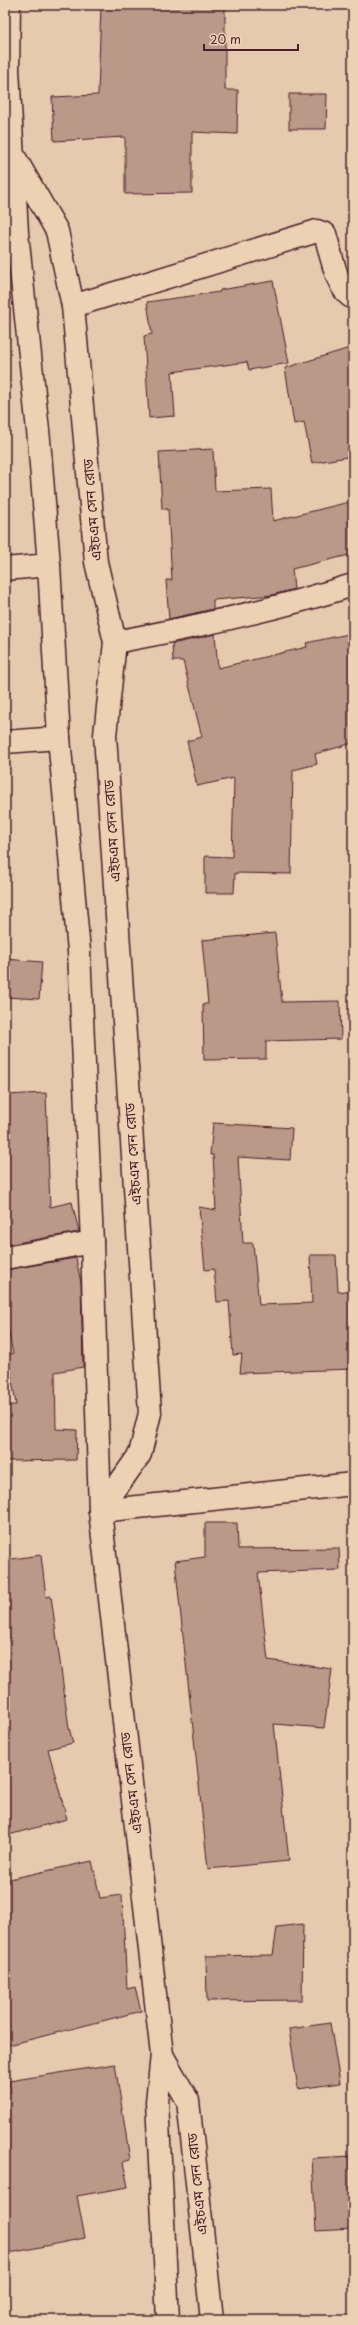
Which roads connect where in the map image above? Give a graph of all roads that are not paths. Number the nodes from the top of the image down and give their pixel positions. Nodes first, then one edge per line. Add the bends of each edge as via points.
1 (9, 5) edge
2 (13, 154) junction
3 (11, 233) edge
4 (353, 298) edge
5 (73, 306) junction
6 (49, 565) junction
7 (5, 569) edge
8 (353, 585) edge
9 (115, 642) junction
10 (58, 738) junction
11 (5, 742) edge
12 (92, 1242) junction
13 (5, 1258) edge
14 (353, 1484) edge
15 (100, 1511) junction
16 (162, 2055) junction
17 (168, 2320) edge
18 (212, 2320) edge

1 - 2 main road, এইচএম সেন রোড via 8,69
2 - 3 main road, এইচএম সেন রোড
2 - 5 main road, এইচএম সেন রোড via 57,231
3 - 6 main road, এইচএম সেন রোড via 27,314
4 - 5 main road via 341,284 325,234 317,231
5 - 9 main road, এইচএম সেন রোড via 96,562
6 - 7 main road
6 - 10 main road, এইচএম সেন রোড
8 - 9 main road via 287,606 214,624
9 - 15 main road, এইচএম সেন রোড via 105,734 150,1413 140,1454
10 - 11 main road
10 - 12 main road, এইচএম সেন রোড via 79,951
12 - 13 main road
12 - 15 main road, এইচএম সেন রোড
14 - 15 main road
15 - 16 main road, এইচএম সেন রোড
16 - 17 main road, এইচএম সেন রোড via 157,2102
16 - 18 main road, এইচএম সেন রোড via 188,2101

